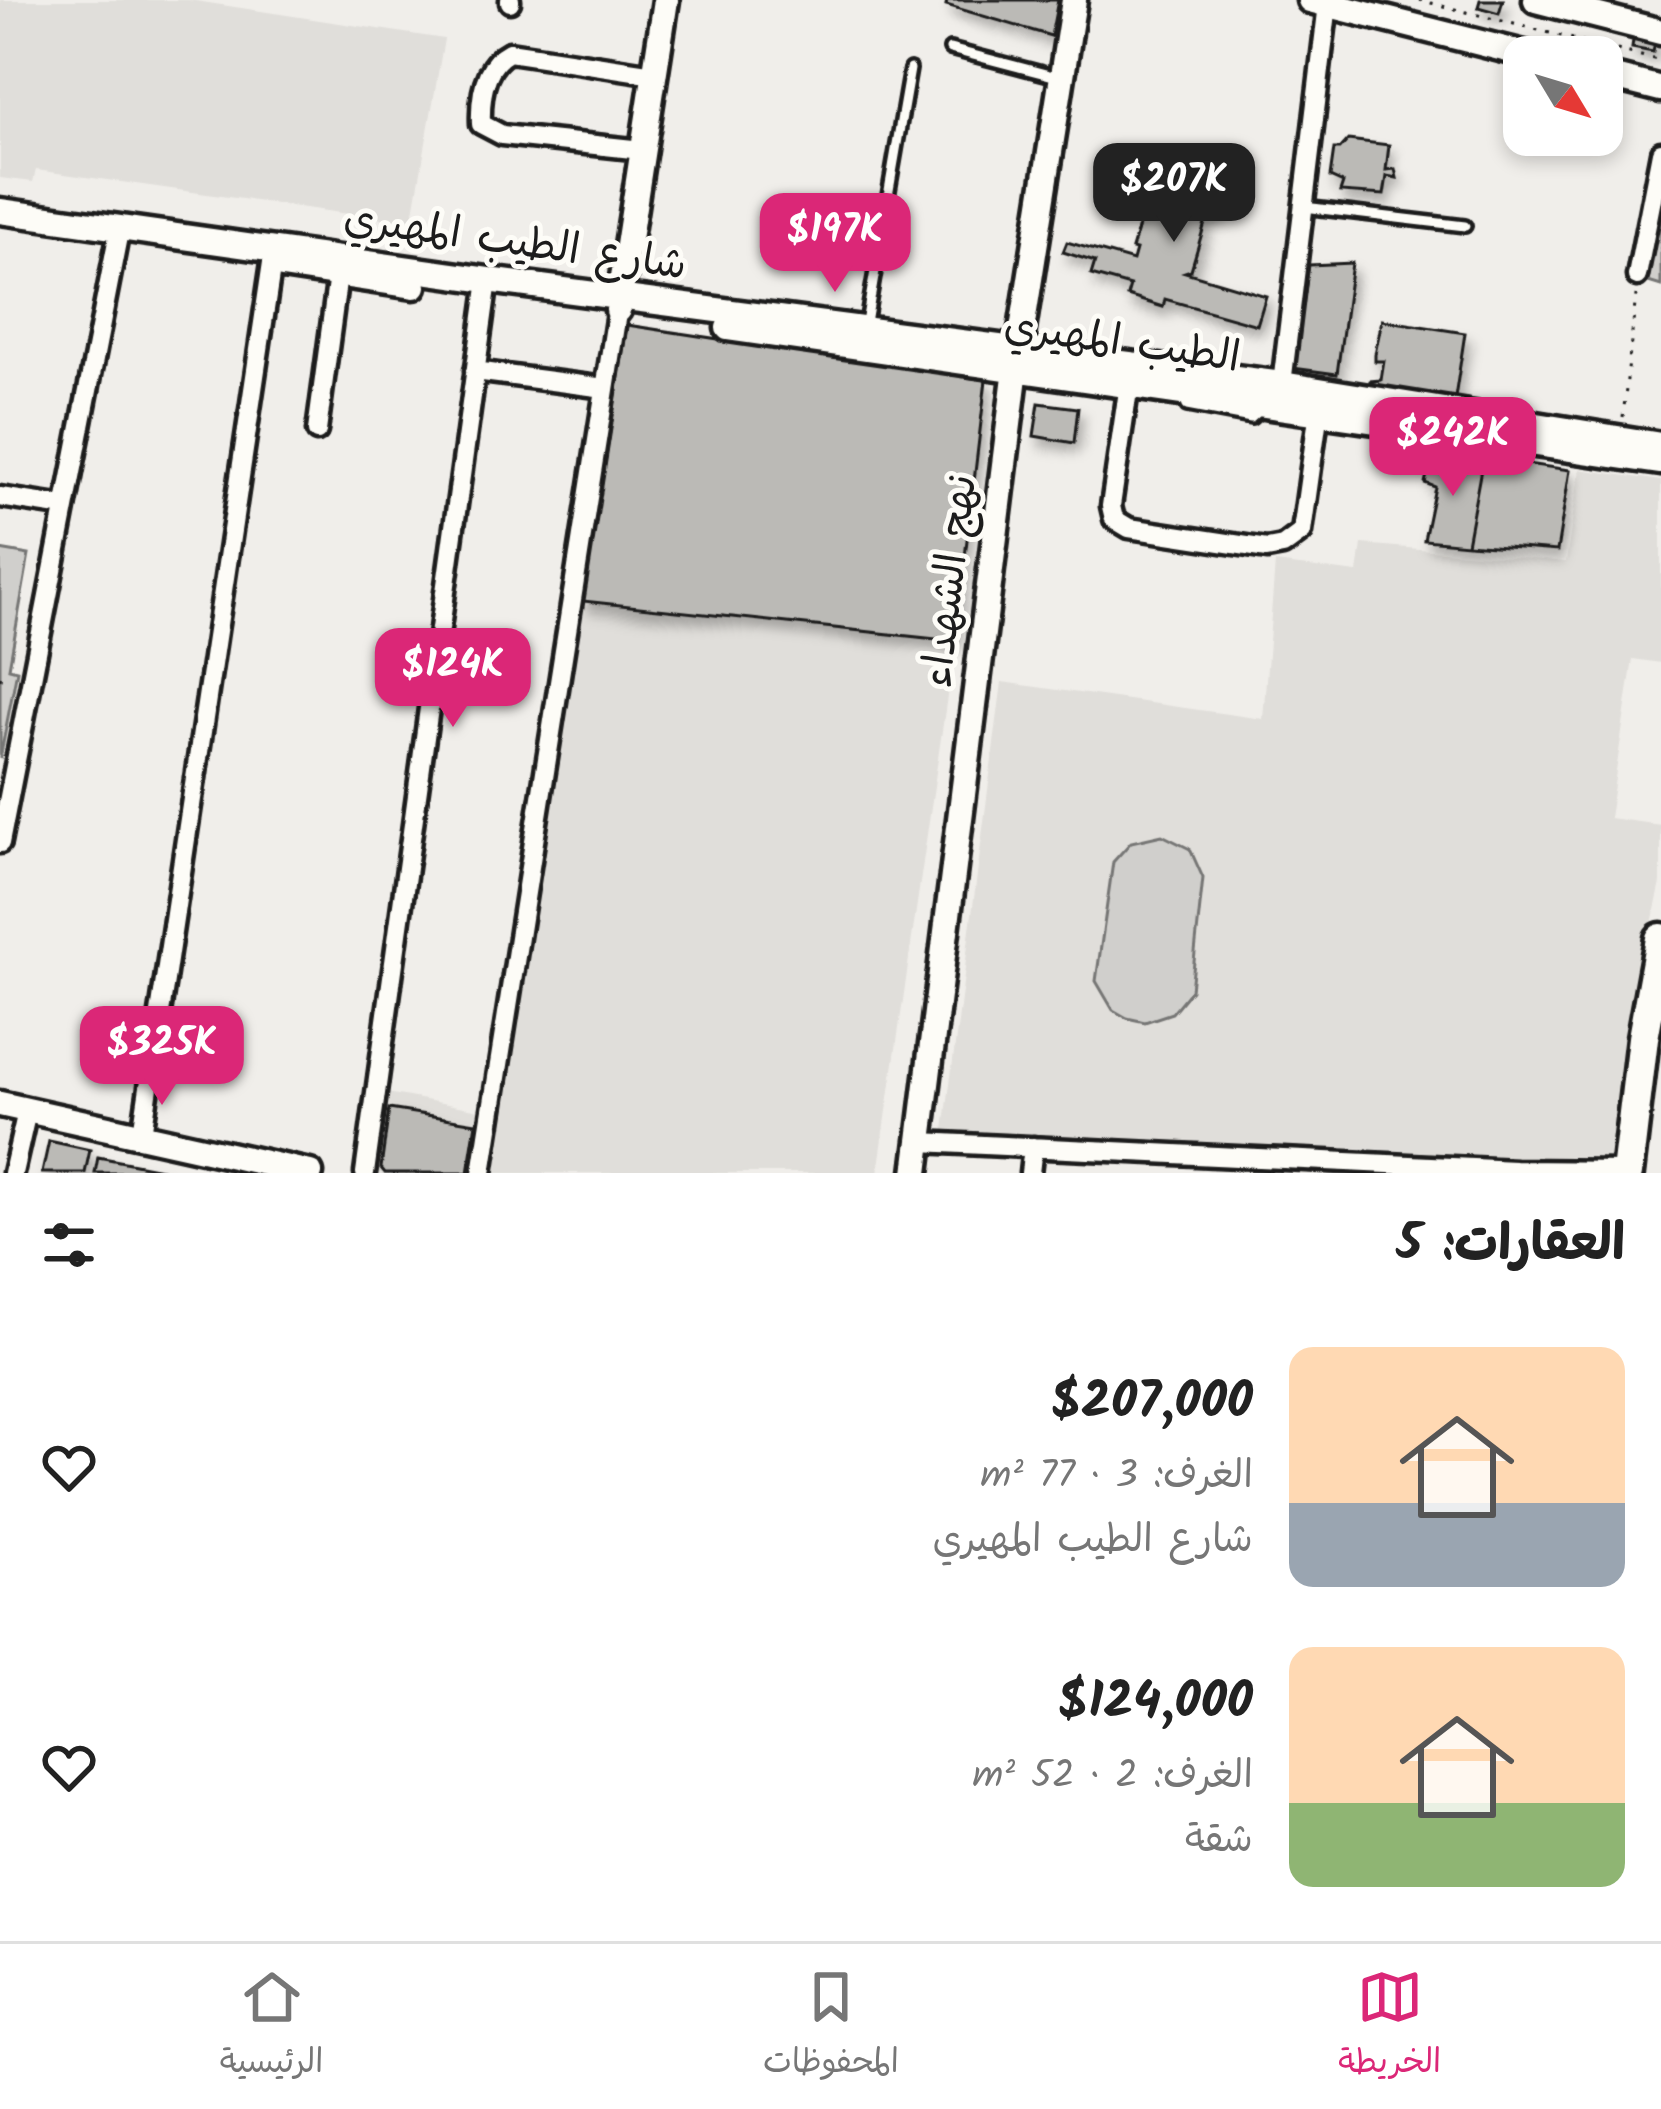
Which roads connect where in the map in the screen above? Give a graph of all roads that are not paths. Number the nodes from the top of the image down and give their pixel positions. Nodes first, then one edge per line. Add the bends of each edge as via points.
1 (666, 0) edge
2 (1074, 0) edge
3 (1536, 0) edge
4 (1319, 2) edge
5 (1661, 32) edge
6 (950, 49) dead end
7 (1503, 49) edge
8 (910, 69) dead end
9 (654, 74) junction
10 (1062, 78) junction
11 (1623, 79) edge
12 (1661, 88) edge
13 (642, 150) junction
14 (1661, 152) edge
15 (1304, 207) junction
16 (0, 211) edge
17 (1465, 226) dead end
18 (0, 228) edge
19 (118, 235) junction
20 (273, 256) junction
21 (338, 275) junction
22 (1636, 276) road end
23 (487, 288) junction
24 (618, 305) junction
25 (866, 329) junction
26 (1017, 358) junction
27 (475, 371) junction
28 (1129, 383) junction
29 (605, 388) junction
30 (1275, 393) junction
31 (1319, 410) junction
32 (317, 431) dead end
33 (1661, 445) edge
34 (1661, 462) edge
35 (0, 497) edge
36 (64, 507) junction
37 (0, 843) edge
38 (1661, 939) edge
39 (1661, 1040) edge
40 (0, 1104) edge
41 (27, 1111) junction
42 (142, 1134) junction
43 (921, 1142) junction
44 (1033, 1147) junction
45 (222, 1163) edge
46 (1285, 1166) edge
47 (1396, 1168) edge
48 (1515, 1171) edge
49 (1634, 1172) edge
50 (13, 1173) edge
51 (310, 1173) edge
52 (365, 1173) edge
53 (482, 1173) edge
54 (916, 1173) edge
55 (1030, 1173) edge

1 - 9 street
2 - 10 street, نهج الشهداء
3 - 5 street
4 - 7 street
4 - 15 street
6 - 10 lane
8 - 25 lane
9 - 13 street
9 - 13 street via 509,52 490,70 483,95 481,124 502,135
10 - 26 street, نهج الشهداء
11 - 12 street
13 - 24 street
14 - 22 street
15 - 17 lane
15 - 30 street
16 - 19 street, شارع الطيب المهيري
18 - 19 street
19 - 20 street, شارع الطيب المهيري
19 - 36 street
20 - 21 street
20 - 23 street, شارع الطيب المهيري
20 - 42 street
21 - 23 street
21 - 32 street
23 - 24 street, شارع الطيب المهيري
23 - 27 street
24 - 25 street, شارع الطيب المهيري
24 - 26 street, الطيب المهيري
24 - 29 street
25 - 26 street, شارع الطيب المهيري
26 - 28 street, الطيب المهيري
26 - 30 street, شارع الطيب المهيري
26 - 43 street, نهج الشهداء
27 - 29 street
27 - 52 street
28 - 30 street, الطيب المهيري
28 - 31 street via 1114,519 1267,549 1302,532
29 - 53 street
30 - 31 street, الطيب المهيري
30 - 33 street, شارع الطيب المهيري
31 - 34 street, الطيب المهيري
35 - 36 street
36 - 37 street
38 - 49 main road via 1634,1098
39 - 49 main road
40 - 41 street
41 - 42 street
41 - 50 street
42 - 45 street
43 - 44 street
43 - 54 street, نهج الشهداء
44 - 46 street
44 - 55 street
45 - 51 street
46 - 47 street
47 - 48 street
48 - 49 street

